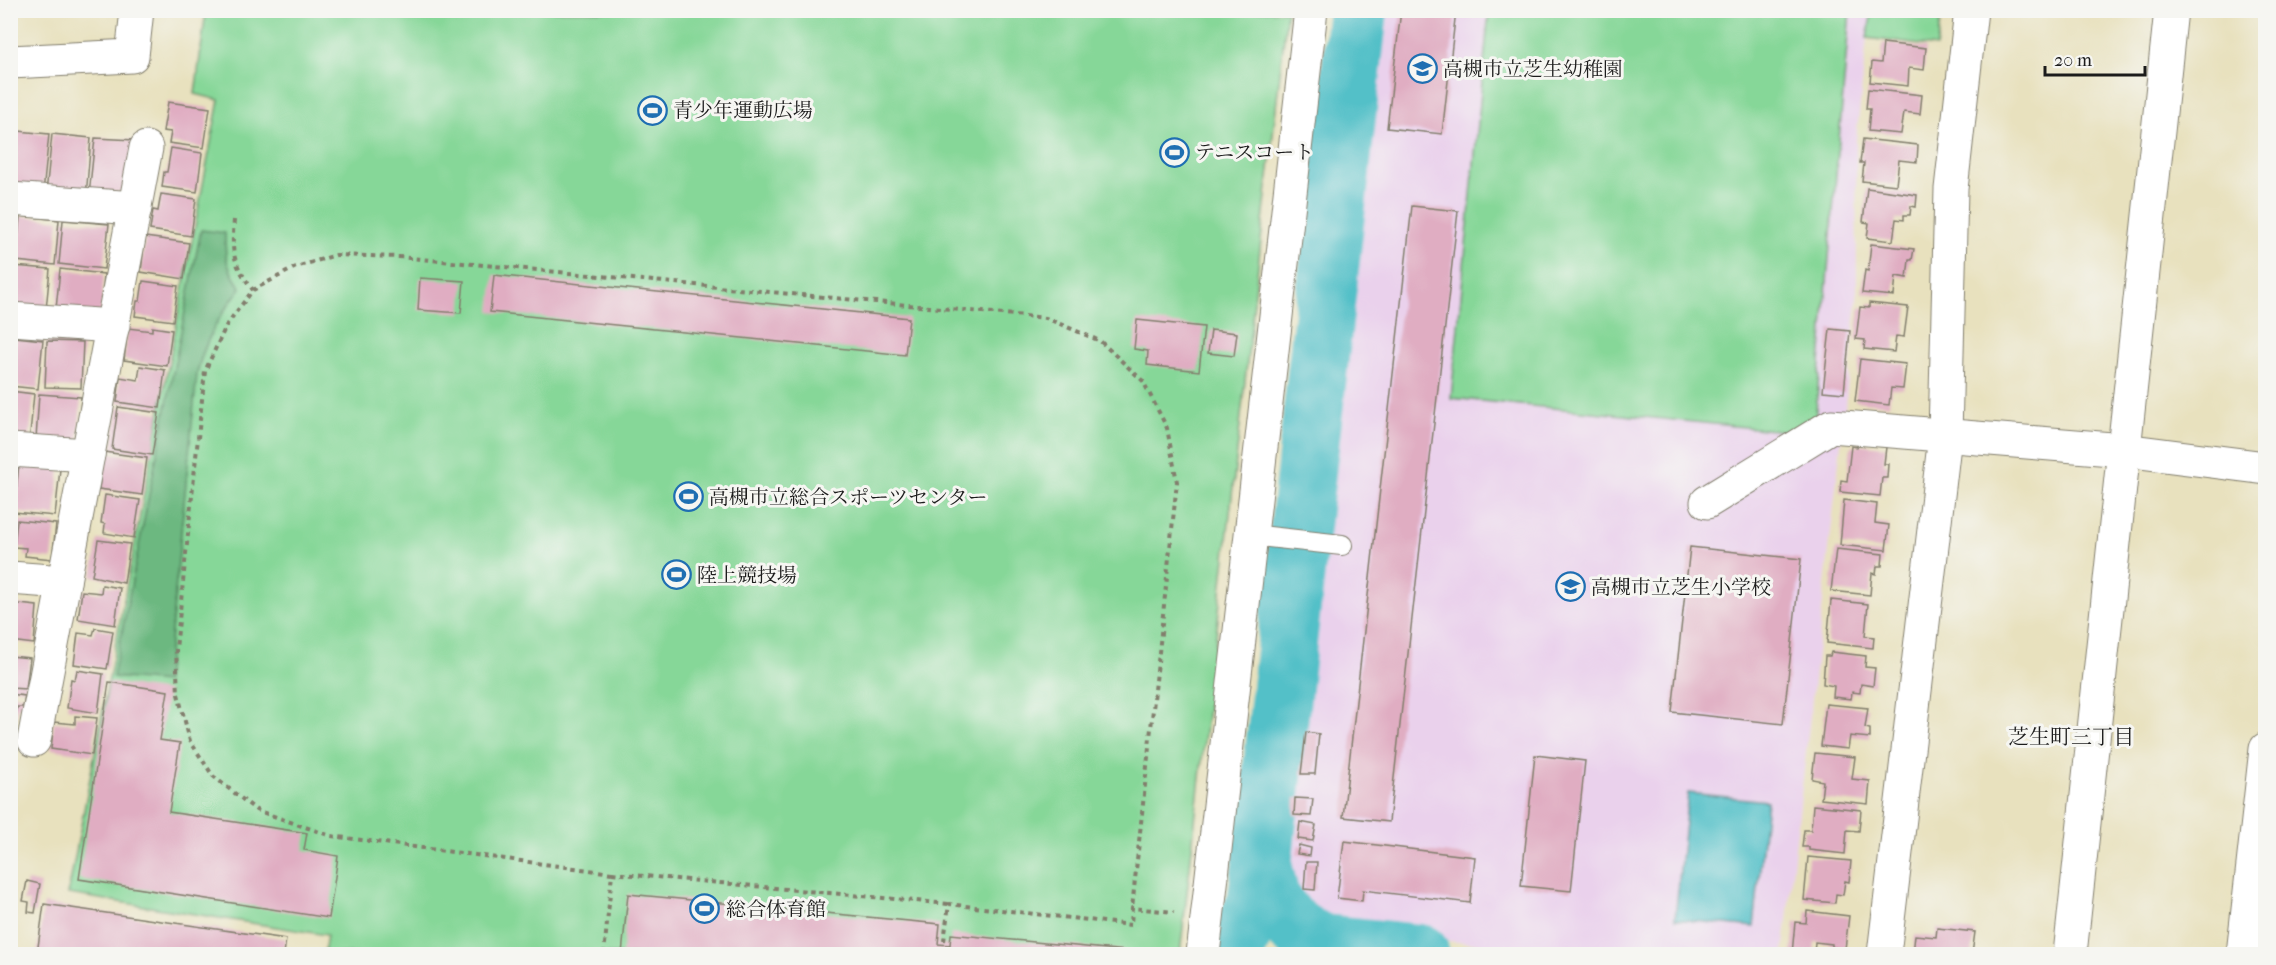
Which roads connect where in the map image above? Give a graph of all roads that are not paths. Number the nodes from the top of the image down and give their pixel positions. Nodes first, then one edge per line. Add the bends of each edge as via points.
1 (137, 10) edge
2 (1311, 10) edge
3 (1971, 10) edge
4 (2171, 10) edge
5 (10, 62) edge
6 (146, 148) dead end
7 (10, 199) edge
8 (135, 208) junction
9 (10, 319) edge
10 (112, 326) junction
11 (1945, 436) junction
12 (10, 450) edge
13 (2124, 450) junction
14 (88, 455) junction
15 (2265, 468) edge
16 (1707, 502) dead end
17 (1263, 536) junction
18 (1332, 544) dead end
19 (10, 578) edge
20 (64, 582) junction
21 (34, 740) dead end
22 (2265, 749) edge
23 (1203, 954) edge
24 (1884, 954) edge
25 (2070, 954) edge
26 (2243, 954) edge

1 - 5 street via 132,56
2 - 17 street
3 - 11 street via 1951,189
4 - 13 street
6 - 8 street
7 - 8 street
8 - 10 street
9 - 10 street
10 - 14 street
11 - 13 street
11 - 16 street via 1831,426
11 - 24 street
12 - 14 street
13 - 15 street
13 - 25 street
14 - 20 street
17 - 18 lane
17 - 23 street
19 - 20 street
20 - 21 street
22 - 26 street

